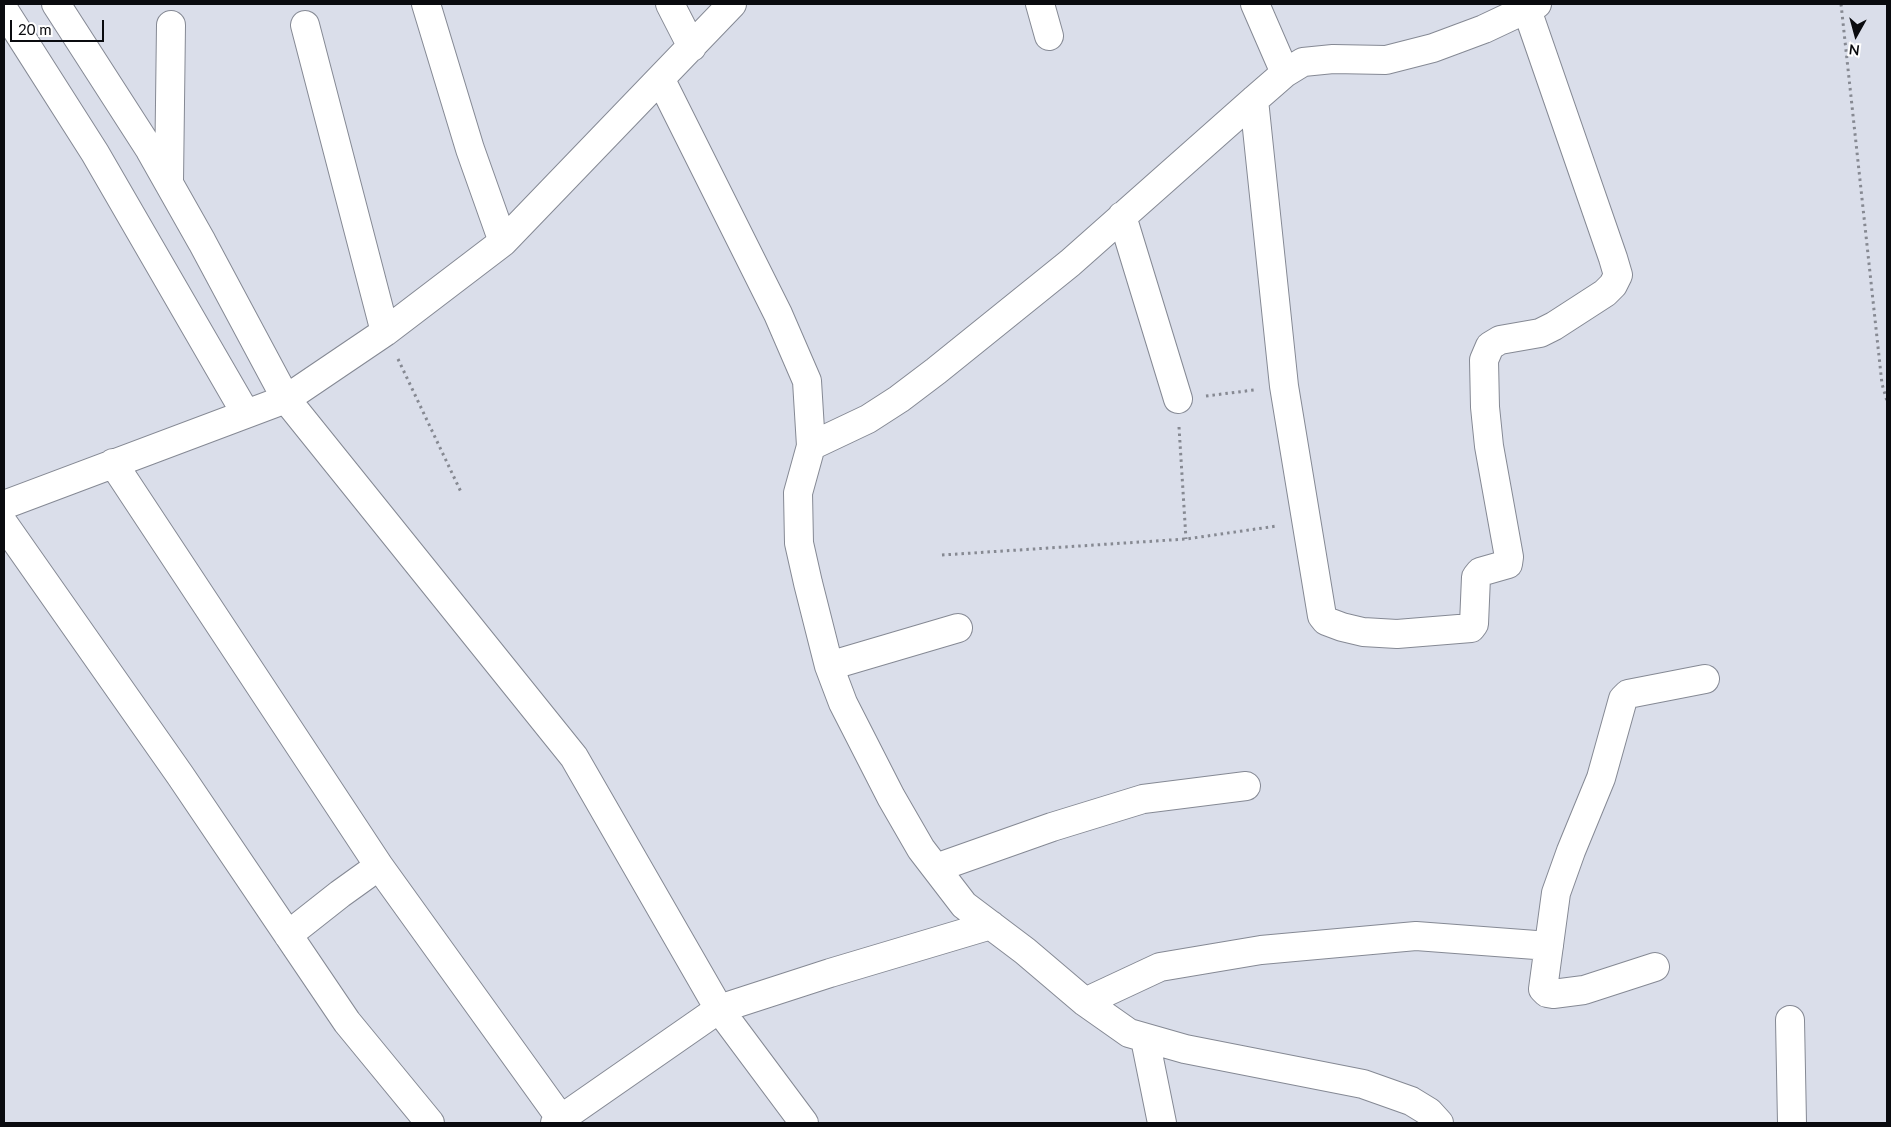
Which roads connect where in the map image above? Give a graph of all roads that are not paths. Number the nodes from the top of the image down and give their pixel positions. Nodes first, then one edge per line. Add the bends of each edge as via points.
1 (56, 4) edge
2 (426, 4) edge
3 (670, 4) edge
4 (732, 4) edge
5 (1040, 4) edge
6 (1255, 4) edge
7 (1529, 5) edge
8 (4, 10) edge
9 (171, 25) dead end
10 (306, 25) dead end
11 (1049, 36) dead end
12 (692, 47) junction
13 (1285, 74) junction
14 (661, 80) junction
15 (1254, 100) junction
16 (169, 183) junction
17 (1122, 216) junction
18 (503, 242) junction
19 (385, 332) junction
20 (286, 399) junction
21 (1178, 399) road end
22 (246, 414) junction
23 (811, 446) junction
24 (113, 463) junction
25 (4, 505) edge
26 (4, 524) edge
27 (958, 628) dead end
28 (829, 666) junction
29 (1705, 679) dead end
30 (1246, 786) dead end
31 (380, 866) junction
32 (936, 868) junction
33 (990, 925) junction
34 (288, 935) junction
35 (1549, 946) junction
36 (1655, 968) dead end
37 (1086, 1002) junction
38 (718, 1009) junction
39 (1790, 1020) dead end
40 (1145, 1039) junction
41 (558, 1121) edge
42 (430, 1123) edge
43 (804, 1123) edge
44 (1162, 1123) edge
45 (1439, 1123) edge
46 (1792, 1123) edge

1 - 16 street
2 - 18 street via 470,149
3 - 12 street
4 - 12 street
5 - 11 street
6 - 13 street
7 - 13 street via 1484,29 1433,48 1386,60 1334,58 1303,62
7 - 15 street via 1618,275 1605,293 1554,326 1540,333 1500,340 1490,346 1484,360 1489,446 1509,557 1508,564 1480,572 1476,577 1474,624 1471,628 1397,634 1349,629 1326,621 1322,616 1284,386
8 - 22 street via 96,153
9 - 16 street
10 - 19 street
12 - 14 street
13 - 15 street
14 - 18 street
14 - 23 street via 778,314 807,381
15 - 17 street
16 - 20 street
17 - 21 street
17 - 23 street via 1070,262 899,399 868,419
18 - 19 street
19 - 20 street
20 - 22 street
20 - 38 street via 574,757
22 - 24 street
23 - 28 street via 798,493 799,543
24 - 25 street
24 - 31 street
26 - 34 street
27 - 28 street
28 - 32 street via 843,703 891,797
29 - 35 street via 1628,694 1623,699 1601,778 1556,893
30 - 32 street via 1143,800 1052,826
31 - 34 street
31 - 41 street
32 - 33 street via 964,905
33 - 37 street
33 - 38 street
34 - 42 street via 347,1022
35 - 36 street via 1543,989 1547,993 1584,990
35 - 37 street via 1416,936 1261,950 1160,967
37 - 40 street via 1129,1033
38 - 41 street
38 - 43 street
39 - 46 street
40 - 44 street
40 - 45 street via 1363,1084 1411,1101

